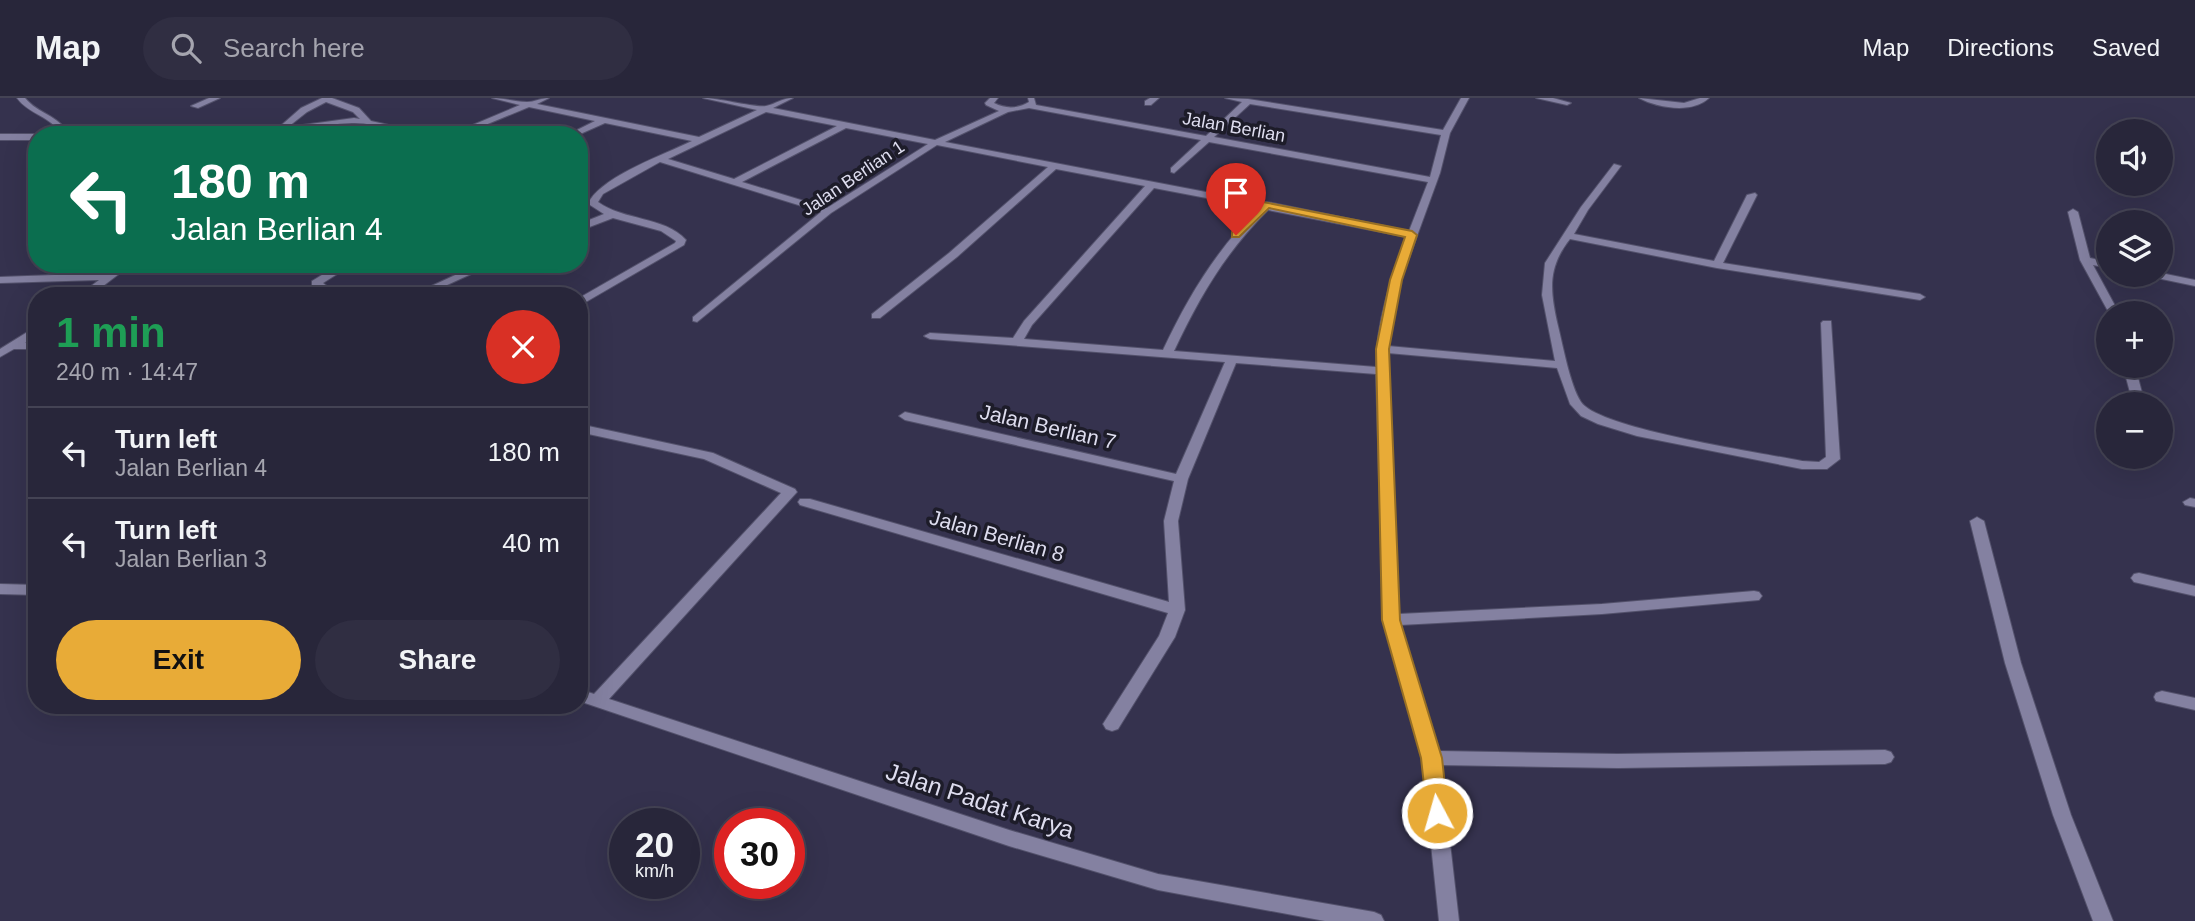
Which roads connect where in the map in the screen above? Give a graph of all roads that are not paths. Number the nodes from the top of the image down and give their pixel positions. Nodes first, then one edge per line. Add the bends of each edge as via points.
1 (21, 98) edge
2 (216, 98) edge
3 (327, 98) edge
4 (496, 98) edge
5 (545, 98) edge
6 (707, 98) edge
7 (789, 98) edge
8 (978, 98) edge
9 (1229, 98) edge
10 (1463, 98) edge
11 (1540, 98) edge
12 (1643, 98) edge
13 (1705, 98) edge
14 (993, 99) edge
15 (1248, 101) junction
16 (1029, 102) edge
17 (1566, 103) dead end
18 (528, 105) junction
19 (195, 106) dead end
20 (765, 110) junction
21 (1007, 110) junction
22 (604, 120) junction
23 (367, 121) junction
24 (845, 125) junction
25 (61, 126) edge
26 (285, 126) edge
27 (309, 126) edge
28 (389, 126) edge
29 (476, 126) edge
30 (588, 127) edge
31 (1446, 134) junction
32 (0, 137) edge
33 (28, 137) edge
34 (1207, 138) junction
35 (701, 140) junction
36 (935, 143) junction
37 (659, 159) junction
38 (1055, 165) junction
39 (1616, 166) dead end
40 (1174, 170) dead end
41 (1433, 180) junction
42 (733, 183) junction
43 (1153, 183) junction
44 (1752, 195) dead end
45 (588, 202) edge
46 (593, 203) junction
47 (1267, 205) junction
48 (828, 211) junction
49 (2073, 212) dead end
50 (611, 215) junction
51 (588, 224) edge
52 (1412, 235) junction
53 (1569, 236) junction
54 (2085, 260) junction
55 (2096, 262) edge
56 (1717, 265) junction
57 (115, 273) edge
58 (333, 273) edge
59 (467, 273) edge
60 (111, 276) junction
61 (2173, 278) edge
62 (0, 280) edge
63 (2195, 283) edge
64 (96, 287) edge
65 (322, 287) edge
66 (435, 287) edge
67 (588, 298) edge
68 (1920, 298) dead end
69 (2107, 301) edge
70 (876, 316) dead end
71 (697, 319) dead end
72 (1827, 323) dead end
73 (28, 336) edge
74 (930, 336) dead end
75 (1016, 342) junction
76 (0, 345) edge
77 (14, 346) junction
78 (28, 346) edge
79 (1382, 349) junction
80 (0, 354) edge
81 (1166, 355) junction
82 (1231, 361) junction
83 (1564, 365) junction
84 (1381, 371) junction
85 (905, 416) dead end
86 (588, 430) edge
87 (1181, 479) junction
88 (805, 502) dead end
89 (1978, 521) dead end
90 (2139, 578) dead end
91 (0, 589) edge
92 (28, 590) edge
93 (2195, 591) edge
94 (1754, 596) dead end
95 (1177, 610) junction
96 (1391, 620) junction
97 (2162, 697) dead end
98 (588, 698) edge
99 (2195, 704) edge
100 (1112, 724) dead end
101 (1885, 757) dead end
102 (1432, 758) junction
103 (1374, 921) edge
104 (1449, 921) edge
105 (2103, 921) edge

1 - 25 street
2 - 19 street
3 - 23 street via 356,110
3 - 26 street
4 - 18 street
5 - 18 street
6 - 20 street
7 - 20 street
8 - 14 street
9 - 15 street
10 - 31 street
11 - 17 street
12 - 13 street via 1691,106
14 - 21 street via 992,106
15 - 31 street
15 - 34 street
16 - 21 street, Jalan Berlian 1
16 - 34 street, Jalan Berlian
18 - 22 street
18 - 29 street
20 - 24 street
20 - 35 street
21 - 36 street, Jalan Berlian 1
22 - 30 street
22 - 35 street
23 - 27 street
23 - 28 street
24 - 36 street
24 - 42 street
31 - 41 street
32 - 33 street
34 - 40 street
34 - 41 street, Jalan Berlian
35 - 37 street
36 - 38 street
36 - 48 street, Jalan Berlian 1
37 - 42 street
37 - 46 street via 609,185
38 - 43 street
38 - 70 street
39 - 53 street
41 - 52 street
42 - 48 street
43 - 47 street
43 - 75 street
44 - 56 street
45 - 46 street
46 - 50 street
47 - 52 street
47 - 81 street via 1216,260
48 - 71 street, Jalan Berlian 1
49 - 54 street
50 - 51 street
50 - 67 street via 681,240
52 - 79 street via 1396,280
53 - 56 street
53 - 83 street via 1554,253 1548,270 1547,296
54 - 55 street
54 - 69 street
56 - 68 street
57 - 60 street
58 - 65 street via 316,283
59 - 66 street
60 - 62 street
60 - 64 street
61 - 63 street
72 - 83 street via 1833,459 1822,466 1611,424 1574,402
73 - 77 street
74 - 75 street
75 - 81 street
76 - 77 street
77 - 78 street
77 - 80 street
79 - 83 street
79 - 84 street
81 - 82 street
82 - 84 street
82 - 87 street
84 - 96 street
85 - 87 street, Jalan Berlian 7
86 - 98 street via 708,456 790,492
87 - 95 street via 1171,521
88 - 95 street, Jalan Berlian 8
89 - 105 street via 2013,663 2062,815
90 - 93 street
91 - 92 street
94 - 96 street
95 - 100 street via 1167,637
96 - 102 street
97 - 99 street
98 - 103 street, Jalan Padat Karya via 1009,838 1158,882
101 - 102 street
102 - 104 street

